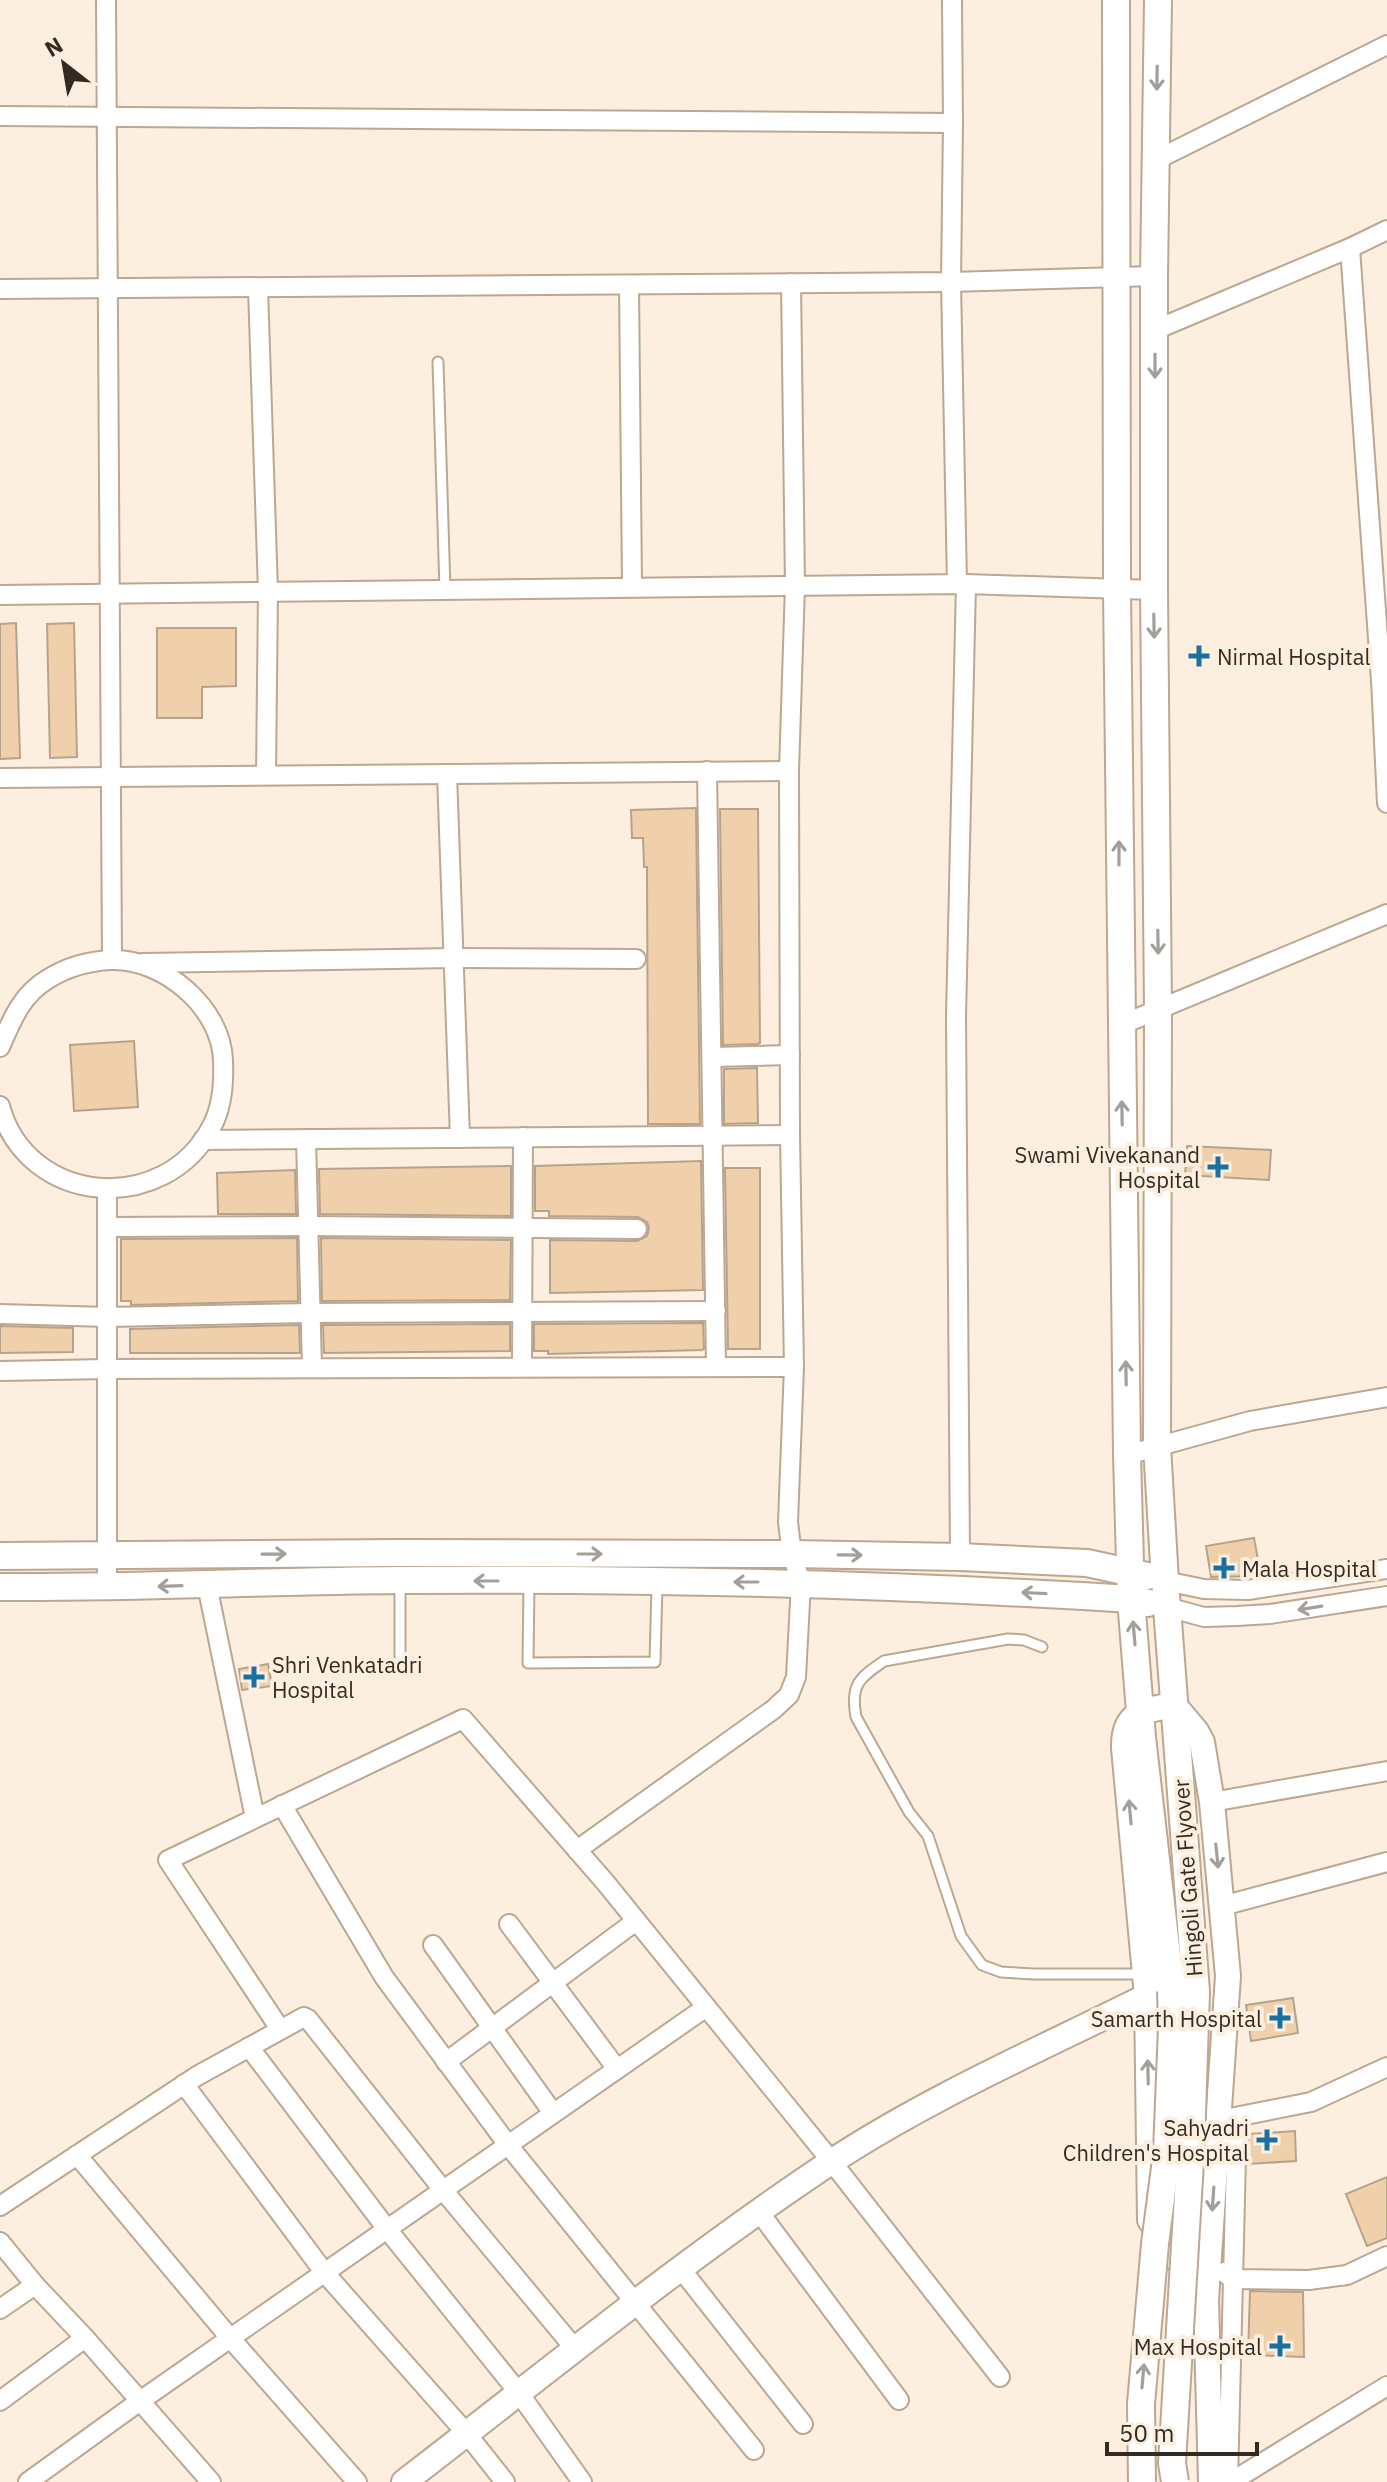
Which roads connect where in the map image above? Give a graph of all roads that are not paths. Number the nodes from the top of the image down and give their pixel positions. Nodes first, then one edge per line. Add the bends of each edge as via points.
1 (106, 0) edge
2 (952, 0) edge
3 (1116, 0) edge
4 (1158, 0) edge
5 (1387, 45) edge
6 (107, 115) junction
7 (0, 116) edge
8 (953, 123) junction
9 (1156, 160) junction
10 (1387, 230) edge
11 (1350, 248) junction
12 (1154, 276) junction
13 (1116, 277) junction
14 (951, 282) junction
15 (791, 283) junction
16 (629, 285) junction
17 (258, 288) junction
18 (0, 289) edge
19 (108, 289) junction
20 (1155, 330) junction
21 (438, 362) dead end
22 (962, 584) junction
23 (795, 585) junction
24 (632, 587) junction
25 (1117, 589) junction
26 (445, 590) junction
27 (1154, 590) junction
28 (268, 592) junction
29 (109, 594) junction
30 (0, 595) edge
31 (1384, 678) edge
32 (707, 771) junction
33 (789, 771) junction
34 (447, 774) junction
35 (266, 775) junction
36 (110, 777) junction
37 (0, 778) edge
38 (1387, 803) edge
39 (1387, 914) edge
40 (454, 958) junction
41 (636, 959) dead end
42 (112, 960) junction
43 (138, 963) junction
44 (1158, 1010) junction
45 (1121, 1025) junction
46 (0, 1047) edge
47 (790, 1055) junction
48 (713, 1057) junction
49 (0, 1106) edge
50 (790, 1135) junction
51 (714, 1136) junction
52 (523, 1137) junction
53 (460, 1138) junction
54 (306, 1139) junction
55 (203, 1140) junction
56 (107, 1189) junction
57 (308, 1226) junction
58 (523, 1226) junction
59 (107, 1227) junction
60 (637, 1229) dead end
61 (716, 1311) junction
62 (522, 1312) junction
63 (310, 1313) junction
64 (0, 1314) edge
65 (108, 1317) junction
66 (522, 1367) junction
67 (716, 1367) junction
68 (794, 1367) junction
69 (312, 1368) junction
70 (108, 1369) junction
71 (0, 1371) edge
72 (1387, 1397) edge
73 (1157, 1446) junction
74 (1127, 1455) junction
75 (399, 1553) junction
76 (792, 1554) junction
77 (0, 1556) edge
78 (108, 1556) junction
79 (960, 1557) junction
80 (1387, 1569) edge
81 (1131, 1571) junction
82 (400, 1580) junction
83 (529, 1581) junction
84 (657, 1582) junction
85 (801, 1583) junction
86 (207, 1585) junction
87 (0, 1587) edge
88 (107, 1588) junction
89 (1166, 1594) junction
90 (1387, 1596) edge
91 (1131, 1599) junction
92 (1042, 1647) dead end
93 (400, 1666) dead end
94 (1174, 1705) junction
95 (1141, 1710) junction
96 (1387, 1771) edge
97 (1212, 1802) junction
98 (282, 1805) junction
99 (255, 1818) junction
100 (577, 1850) junction
101 (1387, 1862) edge
102 (1222, 1906) junction
103 (636, 1921) junction
104 (509, 1924) dead end
105 (433, 1945) dead end
106 (552, 1982) junction
107 (1165, 1988) junction
108 (705, 2008) junction
109 (280, 2029) junction
110 (493, 2029) junction
111 (249, 2047) junction
112 (446, 2062) junction
113 (1387, 2067) edge
114 (617, 2069) junction
115 (184, 2084) junction
116 (553, 2113) junction
117 (1228, 2118) junction
118 (508, 2145) junction
119 (77, 2155) junction
120 (832, 2162) junction
121 (443, 2190) junction
122 (0, 2206) edge
123 (760, 2213) junction
124 (387, 2229) junction
125 (0, 2242) edge
126 (1387, 2256) edge
127 (1209, 2261) junction
128 (681, 2269) junction
129 (324, 2272) junction
130 (1232, 2279) junction
131 (35, 2285) junction
132 (1206, 2300) junction
133 (636, 2304) junction
134 (0, 2309) edge
135 (85, 2338) junction
136 (230, 2338) junction
137 (576, 2350) junction
138 (1000, 2377) dead end
139 (1387, 2386) edge
140 (519, 2393) junction
141 (899, 2400) dead end
142 (0, 2401) edge
143 (140, 2401) junction
144 (803, 2424) dead end
145 (467, 2434) junction
146 (754, 2450) dead end
147 (28, 2482) edge
148 (211, 2482) edge
149 (357, 2482) edge
150 (404, 2482) edge
151 (505, 2482) edge
152 (582, 2482) edge
153 (1142, 2482) edge
154 (1175, 2482) edge
155 (1211, 2482) edge
156 (1230, 2482) edge

1 - 6 street
2 - 8 street
3 - 13 main road, Hingoli Gate Flyover
4 -> 9 main road, Hingoli Gate Flyover
5 - 9 street
6 - 7 street
6 - 8 street
6 - 19 street
8 - 14 street
9 - 12 main road, Hingoli Gate Flyover
10 - 11 street
11 - 20 street
11 - 31 street
12 - 13 street
12 - 20 main road, Hingoli Gate Flyover
13 - 14 street
13 - 25 main road, Hingoli Gate Flyover
14 - 15 street
14 - 22 street
15 - 16 street
15 - 23 street
16 - 17 street
16 - 24 street
17 - 19 street
17 - 28 street
18 - 19 street
19 - 29 street
20 -> 27 main road, Hingoli Gate Flyover
21 - 26 lane
22 - 23 street
22 - 25 street
22 - 79 street via 956,1017
23 - 24 street
23 - 33 street
24 - 26 street
25 - 27 street
45 -> 25 main road, Hingoli Gate Flyover
26 - 28 street
27 -> 44 main road, Hingoli Gate Flyover
28 - 29 street
28 - 35 street
29 - 30 street
29 - 36 street
31 - 38 street
32 - 33 street
32 - 34 street
32 - 48 street
33 - 47 street
34 - 35 street
34 - 40 street
35 - 36 street
36 - 37 street
36 - 42 street
39 - 44 street
40 - 41 street
40 - 43 street
40 - 53 street
42 - 43 street
42 - 46 street via 74,966 45,980 17,1006
43 - 55 street via 177,982 214,1025 223,1058 221,1103
44 - 45 street
44 - 73 main road, Hingoli Gate Flyover
74 -> 45 main road, Hingoli Gate Flyover
47 - 48 street
47 - 50 street
48 - 51 street
49 - 56 street via 18,1145 42,1168 78,1185
50 - 51 street
50 - 68 street
51 - 52 street
51 - 61 street
52 - 53 street
52 - 58 street
53 - 54 street
54 - 55 street
54 - 57 street
55 - 56 street via 180,1165 152,1181
56 - 59 street
57 - 58 street
57 - 59 street
57 - 63 street
58 - 60 street
58 - 62 street
59 - 65 street
61 - 62 street
61 - 67 street
62 - 63 street
62 - 66 street
63 - 65 street
63 - 69 street
64 - 65 street
65 - 70 street
66 - 67 street
66 - 69 street
67 - 68 street
68 - 76 street via 788,1522
69 - 70 street
70 - 71 street
70 - 78 street
72 - 73 street via 1250,1421
73 - 74 street
73 - 89 main road, Hingoli Gate Flyover
74 - 81 main road, Hingoli Gate Flyover
75 -> 76 main road
78 -> 75 main road
75 - 82 lane
76 -> 79 main road
76 - 85 street
77 - 78 main road
78 - 88 street
79 - 81 main road via 1087,1563
80 - 89 street via 1248,1590
81 - 89 main road
81 - 91 main road, Hingoli Gate Flyover
83 -> 82 main road
82 - 86 main road
82 - 93 lane
83 - 84 main road
83 - 84 lane via 528,1663 655,1662
85 -> 84 main road
91 -> 85 main road
85 - 100 street via 796,1677 789,1695
86 -> 88 main road
86 - 99 street
87 - 88 main road
90 -> 89 street via 1270,1614 1204,1617
89 - 91 main road
89 - 94 main road, Hingoli Gate Flyover
95 -> 91 main road, Hingoli Gate Flyover
92 - 107 lane via 1008,1639 884,1661 856,1684 856,1717 928,1836 961,1936 982,1965 1001,1972
94 - 95 street
94 - 97 street via 1202,1742
94 - 107 main road, Hingoli Gate Flyover
107 -> 95 main road, Hingoli Gate Flyover
96 - 97 street
97 -> 102 street
98 - 99 street
98 - 100 street via 463,1719
98 - 112 street via 384,1977
99 - 109 street via 168,1860
100 - 103 street
101 - 102 street
102 - 117 street via 1228,1976
103 - 106 street
103 - 108 street
104 - 106 street
105 - 110 street
106 - 110 street
106 - 114 street
107 - 120 street via 918,2111
132 -> 107 street via 1150,2220
153 -> 107 main road, Hingoli Gate Flyover, bridge via 1141,2404 1167,2152 1172,2027
107 - 154 main road, Hingoli Gate Flyover, bridge via 1191,2145
108 - 114 street
108 - 120 street
109 - 111 street
109 - 121 street via 301,2017 308,2019
110 - 112 street
110 - 116 street
111 - 115 street
111 - 124 street
112 - 118 street
113 - 117 street via 1311,2102
114 - 116 street
115 - 119 street
115 - 129 street
116 - 118 street
117 -> 127 street
117 - 130 street
118 - 121 street
118 - 133 street
119 - 122 street
119 - 136 street
120 - 123 street
120 - 138 street
121 - 124 street
121 - 137 street
123 - 128 street
123 - 141 street
124 - 129 street
124 - 140 street
125 - 131 street
126 - 130 street via 1347,2275
127 - 130 street
127 - 132 street
128 - 133 street
128 - 144 street
129 - 136 street
129 - 145 street
130 - 156 street
131 - 134 street
131 - 135 street
132 - 155 street
133 - 137 street
133 - 146 street
135 - 142 street
135 - 143 street
136 - 143 street
136 - 149 street
137 - 140 street
139 - 156 street
140 - 145 street
140 - 152 street
143 - 147 street
143 - 148 street
145 - 150 street
145 - 151 street

